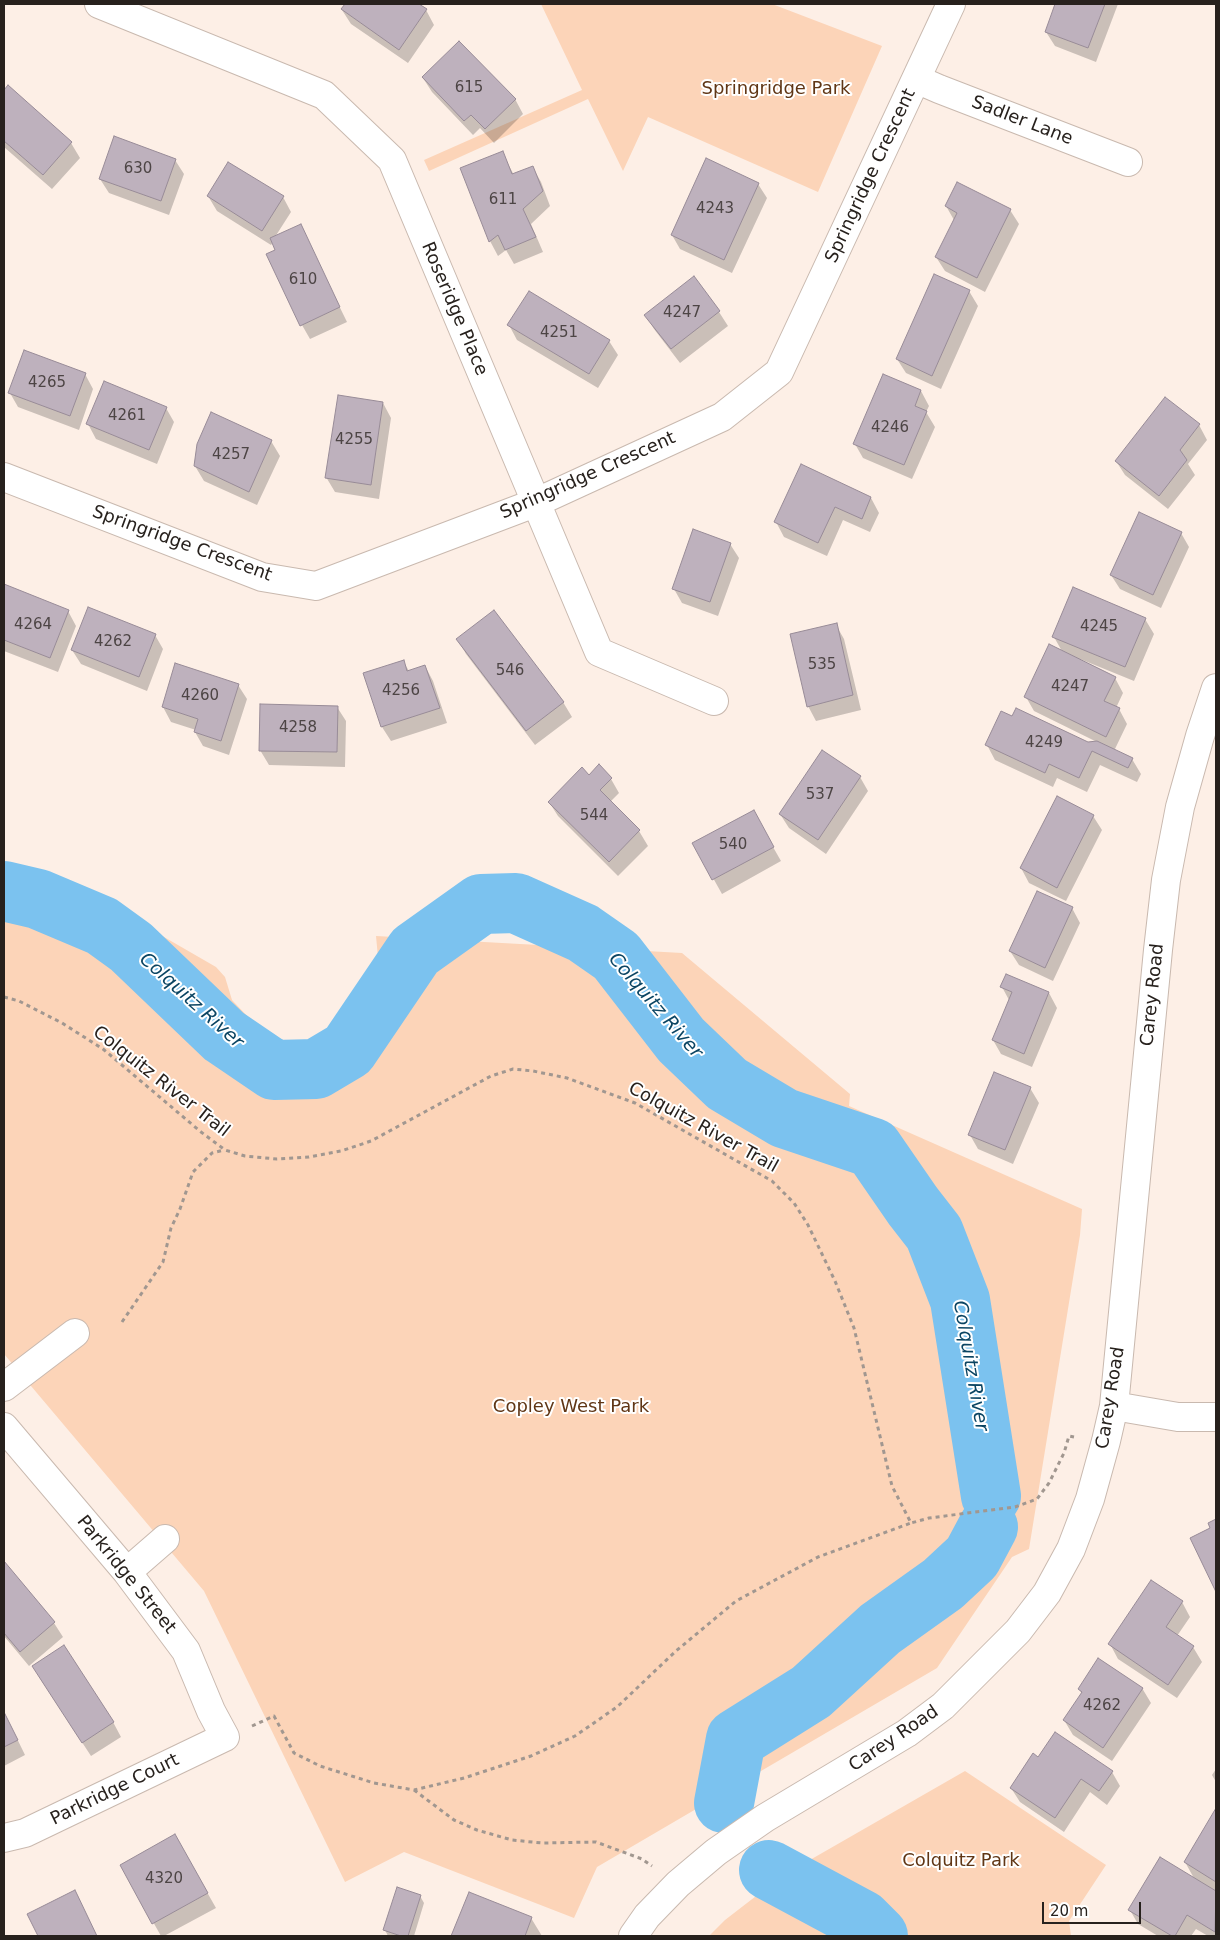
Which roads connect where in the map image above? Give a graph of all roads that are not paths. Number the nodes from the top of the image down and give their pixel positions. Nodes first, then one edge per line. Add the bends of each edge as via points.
1 (99, 4) edge
2 (952, 4) edge
3 (916, 79) junction
4 (1128, 162) dead end
5 (4, 477) edge
6 (535, 503) junction
7 (1216, 688) edge
8 (714, 701) dead end
9 (75, 1333) dead end
10 (4, 1387) edge
11 (1114, 1406) junction
12 (1216, 1417) edge
13 (4, 1427) edge
14 (165, 1539) dead end
15 (127, 1572) junction
16 (225, 1737) joint
17 (4, 1838) edge
18 (633, 1936) edge

1 - 6 street, Roseridge Place via 324,95 392,160
2 - 3 street, Springridge Crescent
3 - 4 street, Sadler Lane
3 - 6 street, Springridge Crescent via 779,372 722,417
5 - 6 street, Springridge Crescent via 262,577 316,586
6 - 8 street, Roseridge Place via 599,652
7 - 11 street, Carey Road via 1180,807 1166,880
9 - 10 street
11 - 12 street via 1178,1417
11 - 18 street, Carey Road via 1090,1499 1071,1550 1047,1592 1018,1631 943,1706 907,1733 765,1818 716,1852 678,1884 647,1916
13 - 15 street, Parkridge Street
14 - 15 street
15 - 16 street, Parkridge Street via 186,1651
16 - 17 street, Parkridge Court via 24,1833

